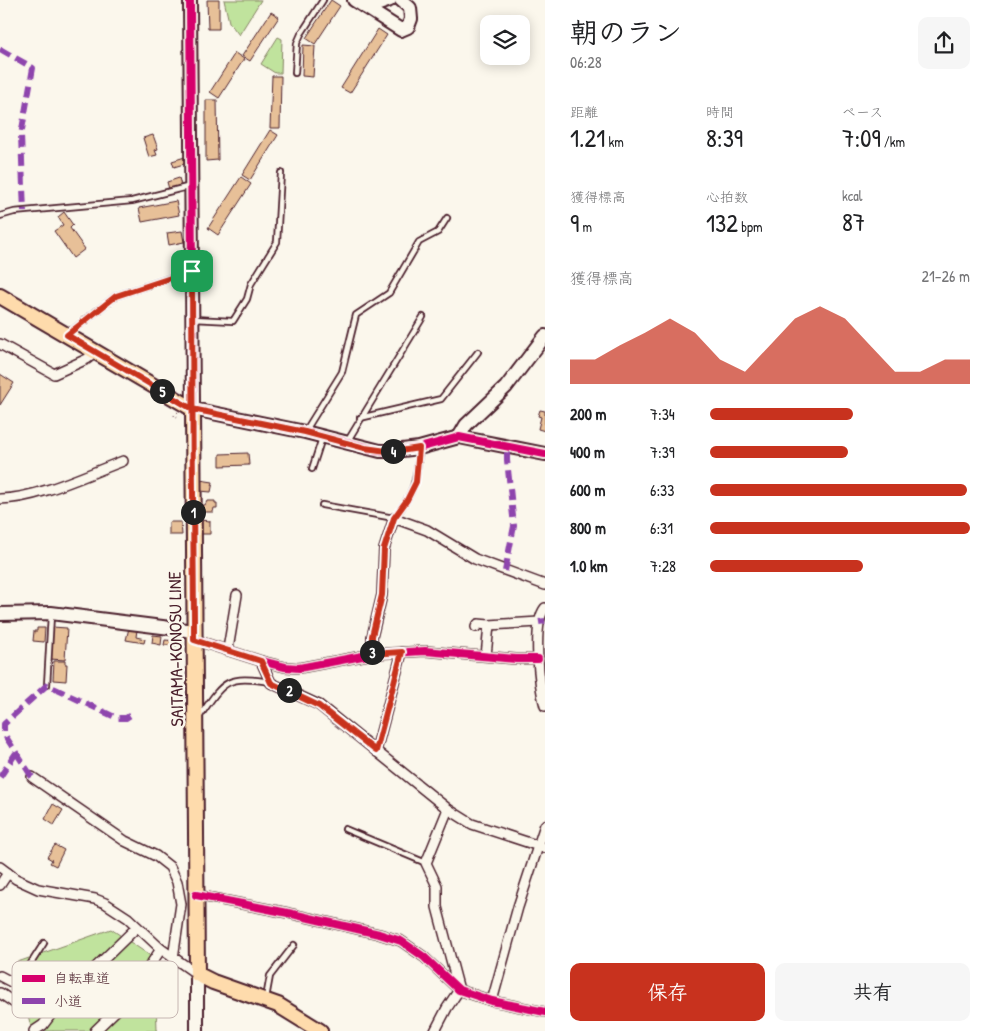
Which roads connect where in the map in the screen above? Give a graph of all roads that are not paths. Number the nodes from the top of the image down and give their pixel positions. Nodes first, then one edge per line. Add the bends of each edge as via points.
1 (190, 0) edge
2 (323, 0) edge
3 (390, 0) edge
4 (401, 0) edge
5 (360, 3) edge
6 (295, 73) dead end
7 (281, 173) dead end
8 (191, 186) junction
9 (0, 216) edge
10 (448, 218) dead end
11 (192, 271) junction
12 (0, 296) edge
13 (423, 318) dead end
14 (192, 319) junction
15 (67, 335) junction
16 (544, 340) edge
17 (0, 344) edge
18 (96, 352) junction
19 (478, 352) dead end
20 (189, 409) junction
21 (360, 418) junction
22 (305, 432) junction
23 (322, 436) junction
24 (459, 437) junction
25 (346, 443) junction
26 (419, 448) junction
27 (545, 454) edge
28 (123, 461) dead end
29 (312, 469) dead end
30 (0, 499) edge
31 (322, 506) dead end
32 (394, 518) junction
33 (545, 586) edge
34 (237, 595) dead end
35 (545, 608) edge
36 (0, 614) edge
37 (51, 614) junction
38 (539, 622) junction
39 (489, 626) junction
40 (476, 627) dead end
41 (194, 635) junction
42 (228, 649) junction
43 (402, 652) junction
44 (372, 654) junction
45 (486, 656) junction
46 (538, 659) junction
47 (261, 661) junction
48 (271, 683) junction
49 (46, 685) dead end
50 (545, 706) edge
51 (195, 722) junction
52 (376, 751) junction
53 (32, 777) dead end
54 (448, 809) junction
55 (545, 825) edge
56 (345, 829) dead end
57 (541, 847) edge
58 (426, 863) junction
59 (0, 867) edge
60 (8, 873) junction
61 (0, 885) edge
62 (196, 895) junction
63 (137, 927) junction
64 (44, 943) dead end
65 (294, 945) dead end
66 (161, 949) junction
67 (173, 958) junction
68 (32, 961) edge
69 (102, 961) edge
70 (153, 961) edge
71 (178, 961) edge
72 (178, 961) edge
73 (197, 974) junction
74 (0, 976) edge
75 (12, 982) edge
76 (459, 990) junction
77 (0, 993) edge
78 (266, 1000) junction
79 (12, 1001) edge
80 (492, 1001) junction
81 (545, 1012) edge
82 (48, 1018) edge
83 (108, 1018) edge
84 (34, 1031) edge
85 (95, 1031) edge
86 (197, 1031) edge
87 (320, 1031) edge
88 (435, 1031) edge

1 - 8 street
2 - 6 lane via 297,43
3 - 5 street via 373,6
4 - 5 street via 410,8 412,19 408,27 401,30
7 - 14 lane via 277,242 251,284 247,299 233,321
8 - 9 lane via 132,201
8 - 11 street
10 - 22 lane via 438,232 420,242 389,293 356,315 342,372
11 - 14 street
11 - 15 lane via 116,296
12 - 15 main road
13 - 21 lane
14 - 20 street
15 - 18 main road
16 - 24 street via 491,404 466,425
17 - 18 street via 54,374
18 - 20 main road
19 - 21 lane via 441,399
20 - 22 street
20 - 41 main road, SAITAMA-KONOSU LINE
21 - 25 lane
22 - 23 street
23 - 25 street
23 - 29 lane
24 - 26 street
24 - 27 street
25 - 26 street via 394,452
26 - 32 lane via 416,482
28 - 30 street via 48,489
31 - 32 lane
32 - 33 street via 427,530 474,559
32 - 44 street via 384,549 382,595 372,636
34 - 42 street
35 - 38 street
36 - 37 street
37 - 41 street
37 - 49 lane
38 - 39 street
38 - 46 street
39 - 40 street via 478,624
39 - 45 street
41 - 42 street
41 - 51 main road, SAITAMA-KONOSU LINE
42 - 47 street
43 - 44 street
43 - 45 street via 425,650
43 - 52 street
44 - 47 street via 299,668
45 - 46 street
46 - 50 street
47 - 48 street
48 - 51 lane via 238,679 224,684
48 - 52 street via 319,706
51 - 62 main road, SAITAMA-KONOSU LINE
52 - 54 street
53 - 67 street via 125,841 156,856 170,867 181,904
54 - 57 street via 472,824
54 - 58 street
55 - 57 street
56 - 58 lane
57 - 80 street
58 - 76 street via 436,886 437,907
59 - 60 street
60 - 61 street
60 - 63 street via 38,889 95,899 118,910
62 - 73 main road, SAITAMA-KONOSU LINE
62 - 76 street via 288,913 401,941 424,957
63 - 66 street
63 - 69 street
64 - 68 lane
65 - 78 lane via 270,976
66 - 67 street
66 - 70 street
67 - 71 street
72 - 73 street
73 - 78 main road
73 - 86 street
74 - 75 street
76 - 80 street
76 - 88 street
77 - 79 street
78 - 87 main road
80 - 81 street
82 - 84 street
83 - 85 street

